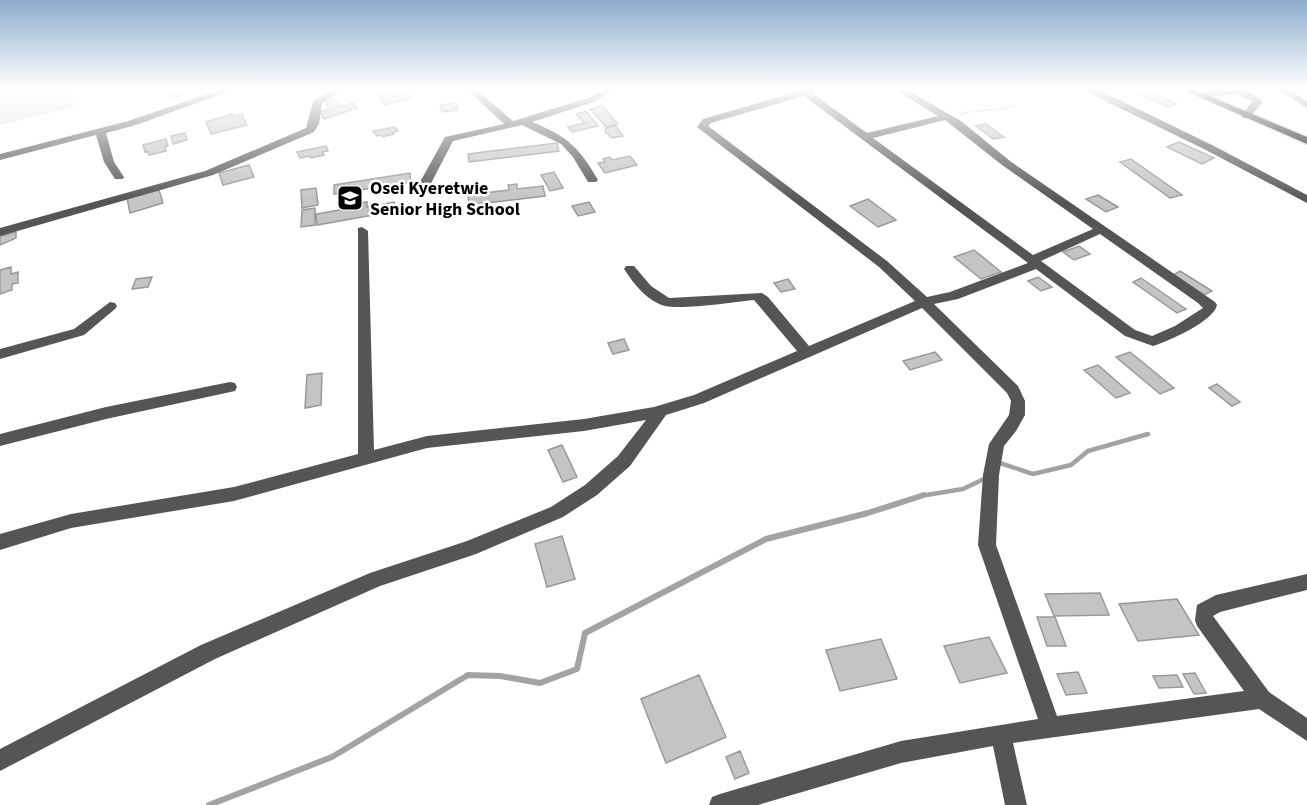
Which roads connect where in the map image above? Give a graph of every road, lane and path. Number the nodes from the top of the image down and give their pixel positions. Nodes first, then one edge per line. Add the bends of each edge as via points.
1 (118, 127) edge
2 (313, 127) edge
3 (501, 127) edge
4 (527, 127) edge
5 (703, 127) edge
6 (855, 127) edge
7 (908, 127) edge
8 (965, 127) edge
9 (1166, 127) edge
10 (1272, 127) edge
11 (100, 131) junction
12 (867, 136) junction
13 (1307, 141) edge
14 (0, 157) edge
15 (119, 177) dead end
16 (592, 180) dead end
17 (421, 191) dead end
18 (1307, 200) edge
19 (1100, 230) junction
20 (363, 231) dead end
21 (0, 232) edge
22 (1035, 262) junction
23 (630, 269) dead end
24 (924, 302) junction
25 (110, 306) dead end
26 (806, 352) junction
27 (0, 354) edge
28 (230, 387) dead end
29 (660, 412) junction
30 (0, 440) edge
31 (366, 460) junction
32 (0, 542) edge
33 (1307, 582) edge
34 (1262, 699) junction
35 (1051, 727) junction
36 (1307, 731) edge
37 (1000, 734) junction
38 (0, 760) edge
39 (720, 805) edge
40 (1016, 805) edge

1 - 11 street
2 - 21 street via 231,166
3 - 17 street via 449,139
4 - 16 street via 571,145
5 - 24 street via 883,264
6 - 12 street
7 - 12 street
8 - 19 street via 1006,163
9 - 18 street
10 - 13 main road
11 - 14 street
11 - 15 street via 109,162
12 - 22 street
19 - 22 street
19 - 22 street via 1210,305 1209,310 1158,339 1142,339
20 - 31 street
22 - 24 street via 953,296
23 - 26 street via 657,298 668,302 757,296
24 - 26 street
24 - 35 street via 1013,390 1018,401 1017,416 997,444 987,545
25 - 27 street via 79,332
26 - 29 street
28 - 30 street
29 - 31 street via 513,434 459,436
29 - 38 street via 624,461 591,490 556,512 470,548 376,579 208,652
31 - 32 street via 234,494 71,521
33 - 34 street via 1216,604 1204,611 1204,620
34 - 35 street
34 - 36 street
35 - 37 street
37 - 39 street via 902,752
37 - 40 street

